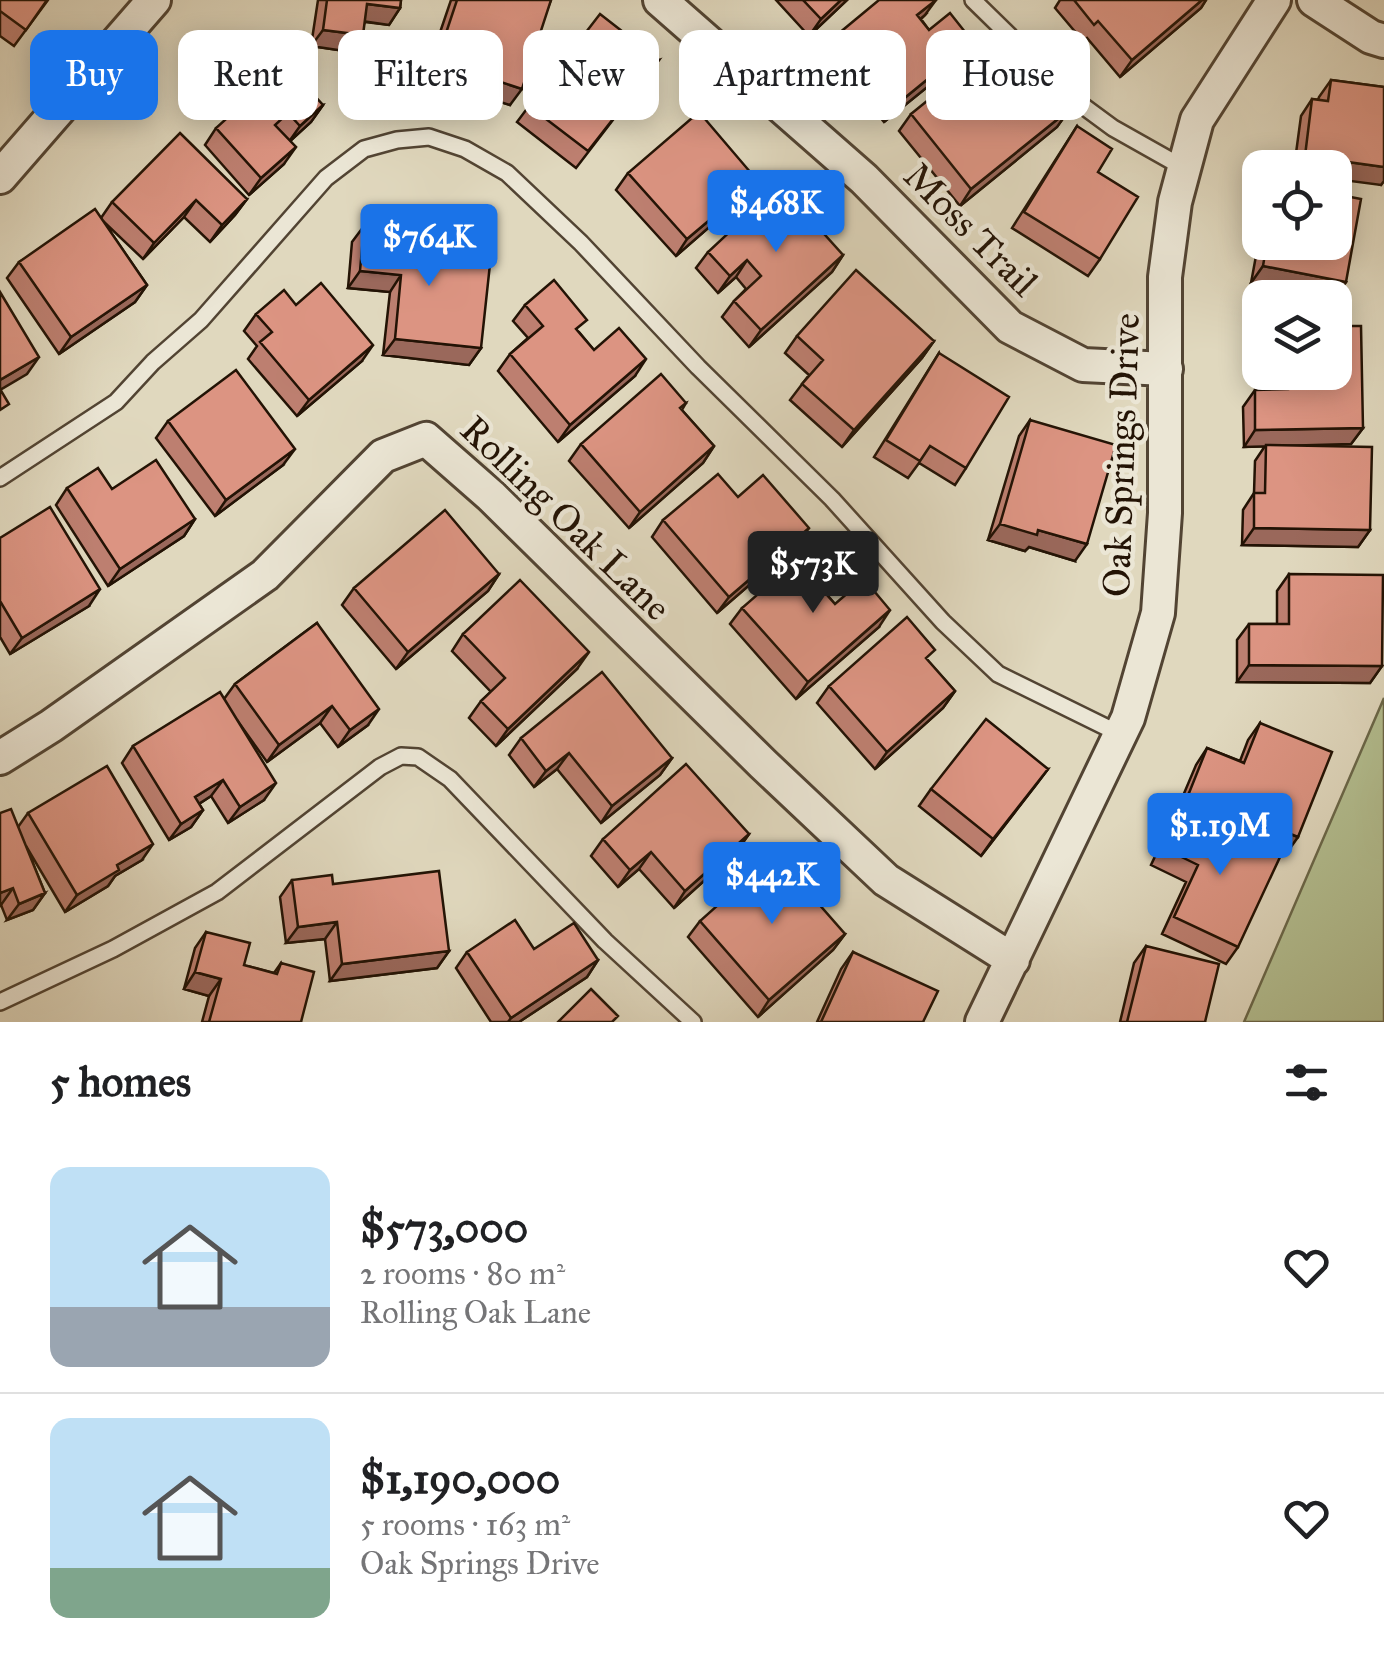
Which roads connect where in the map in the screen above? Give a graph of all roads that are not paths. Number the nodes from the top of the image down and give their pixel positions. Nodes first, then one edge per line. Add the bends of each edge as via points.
1 (154, 0) edge
2 (660, 0) edge
3 (974, 0) edge
4 (1274, 0) edge
5 (1314, 0) edge
6 (1384, 41) edge
7 (1184, 168) junction
8 (0, 177) edge
9 (1166, 369) junction
10 (0, 478) edge
11 (1120, 734) junction
12 (0, 758) edge
13 (1013, 960) junction
14 (0, 1002) edge
15 (693, 1022) edge
16 (982, 1022) edge

1 - 8 street
2 - 9 street, Moss Trail via 864,179 1010,327 1083,364
3 - 7 lane via 1075,100
4 - 7 street, Oak Springs Drive via 1197,120
5 - 6 street
7 - 9 street, Oak Springs Drive via 1165,276
9 - 11 street, Oak Springs Drive via 1158,613
10 - 11 lane via 116,402 213,306 326,178 364,149 429,138 507,173 581,242 998,674
11 - 13 street, Oak Springs Drive
12 - 13 street, Rolling Oak Lane via 265,575 383,456 426,439 886,880
13 - 16 street, Oak Springs Drive
14 - 15 lane via 218,892 402,756 418,757 450,779

